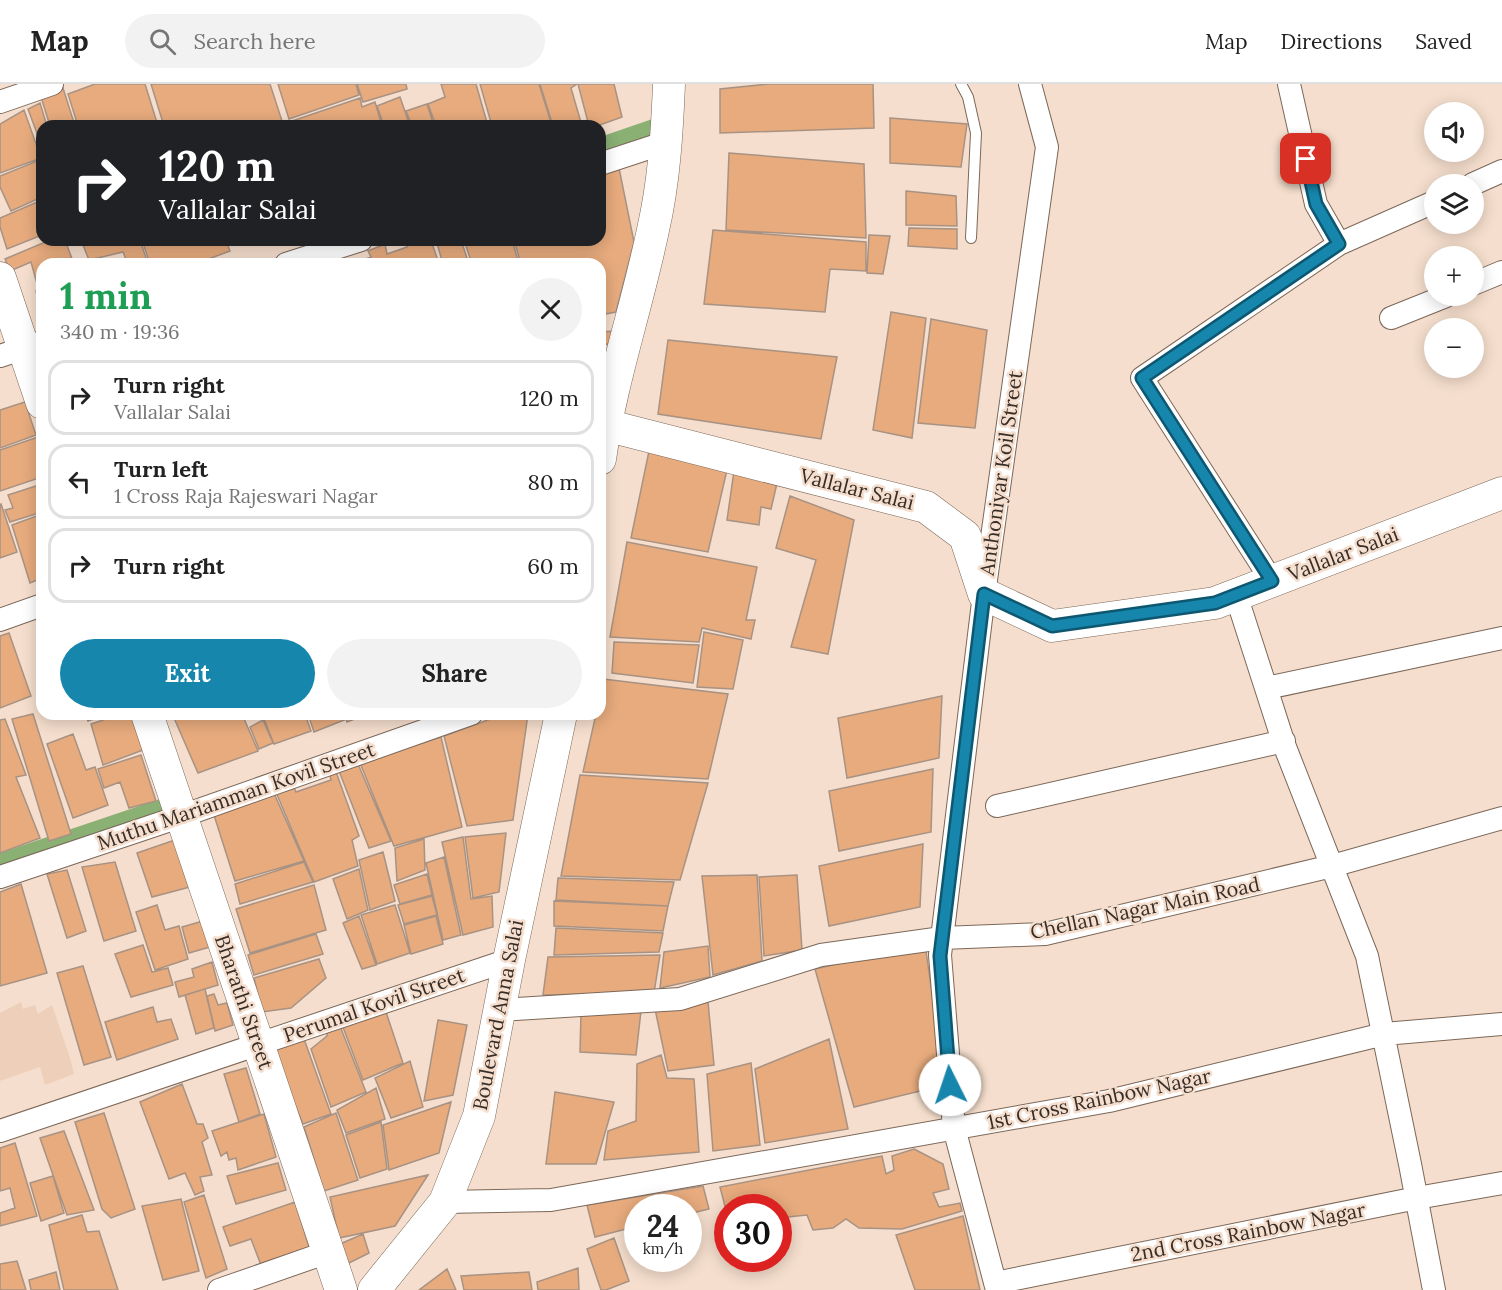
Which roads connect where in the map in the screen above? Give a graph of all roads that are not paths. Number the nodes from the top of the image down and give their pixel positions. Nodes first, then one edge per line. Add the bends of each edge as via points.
1 (52, 84) edge
2 (669, 84) edge
3 (961, 84) edge
4 (1030, 84) edge
5 (1289, 84) edge
6 (0, 102) edge
7 (667, 142) junction
8 (606, 162) edge
9 (1502, 171) edge
10 (1484, 179) edge
11 (1424, 206) edge
12 (971, 238) dead end
13 (1339, 244) junction
14 (342, 246) edge
15 (305, 258) edge
16 (1502, 272) edge
17 (0, 278) edge
18 (1484, 279) edge
19 (1424, 305) edge
20 (1391, 318) dead end
21 (22, 349) edge
22 (36, 387) edge
23 (606, 410) edge
24 (606, 426) edge
25 (1502, 493) edge
26 (1272, 581) junction
27 (984, 594) junction
28 (1236, 595) junction
29 (36, 607) edge
30 (0, 620) edge
31 (1502, 638) edge
32 (1267, 688) junction
33 (149, 720) edge
34 (454, 720) edge
35 (560, 720) edge
36 (1284, 741) junction
37 (997, 806) dead end
38 (182, 816) junction
39 (1502, 818) edge
40 (1332, 866) junction
41 (0, 877) edge
42 (942, 938) junction
43 (509, 960) junction
44 (499, 1010) junction
45 (1502, 1024) edge
46 (1384, 1034) junction
47 (258, 1044) junction
48 (954, 1128) junction
49 (0, 1131) edge
50 (1502, 1183) edge
51 (1417, 1198) junction
52 (445, 1202) junction
53 (328, 1252) junction
54 (996, 1286) edge
55 (219, 1290) edge
56 (341, 1290) edge
57 (374, 1290) edge
58 (1434, 1290) edge

1 - 6 street
2 - 7 street
3 - 12 lane via 976,133
4 - 27 street, Anthoniyar Koil Street via 1047,147
5 - 13 street via 1316,204
7 - 8 street
7 - 23 street via 654,229
9 - 10 street
11 - 13 street
13 - 26 street via 1142,378
14 - 15 street
16 - 18 street
17 - 21 street
19 - 20 street
21 - 22 street
24 - 27 street, Vallalar Salai via 926,507 965,536
25 - 26 street, Vallalar Salai
26 - 28 street, Vallalar Salai
27 - 28 street, Vallalar Salai via 1052,626 1215,603
27 - 42 street, Anthoniyar Koil Street
28 - 32 street
29 - 30 street
31 - 32 street
32 - 36 street
33 - 38 street, Bharathi Street
34 - 38 street, Muthu Mariamman Kovil Street
35 - 43 street, Boulevard Anna Salai
36 - 37 street
36 - 40 street
38 - 41 street, Muthu Mariamman Kovil Street
38 - 47 street, Bharathi Street
39 - 40 street, Chellan Nagar Main Road
40 - 42 street, Chellan Nagar Main Road via 1045,933
40 - 46 street via 1367,956
42 - 44 street, Chellan Nagar Main Road via 821,955 680,999
42 - 48 street, Anthoniyar Koil Street via 940,956
43 - 44 street, Boulevard Anna Salai
43 - 47 street, Perumal Kovil Street
44 - 52 street, Boulevard Anna Salai via 479,1116
45 - 46 street, 1st Cross Rainbow Nagar
46 - 48 street, 1st Cross Rainbow Nagar via 1109,1101
46 - 51 street
47 - 49 street, Perumal Kovil Street
47 - 53 street, Bharathi Street
48 - 52 street, 1st Cross Rainbow Nagar via 551,1200
48 - 54 street, Anthoniyar Koil Street
50 - 51 street, 2nd Cross Rainbow Nagar
51 - 54 street, 2nd Cross Rainbow Nagar
51 - 58 street
52 - 57 street, Boulevard Anna Salai
53 - 55 street
53 - 56 street, Bharathi Street

